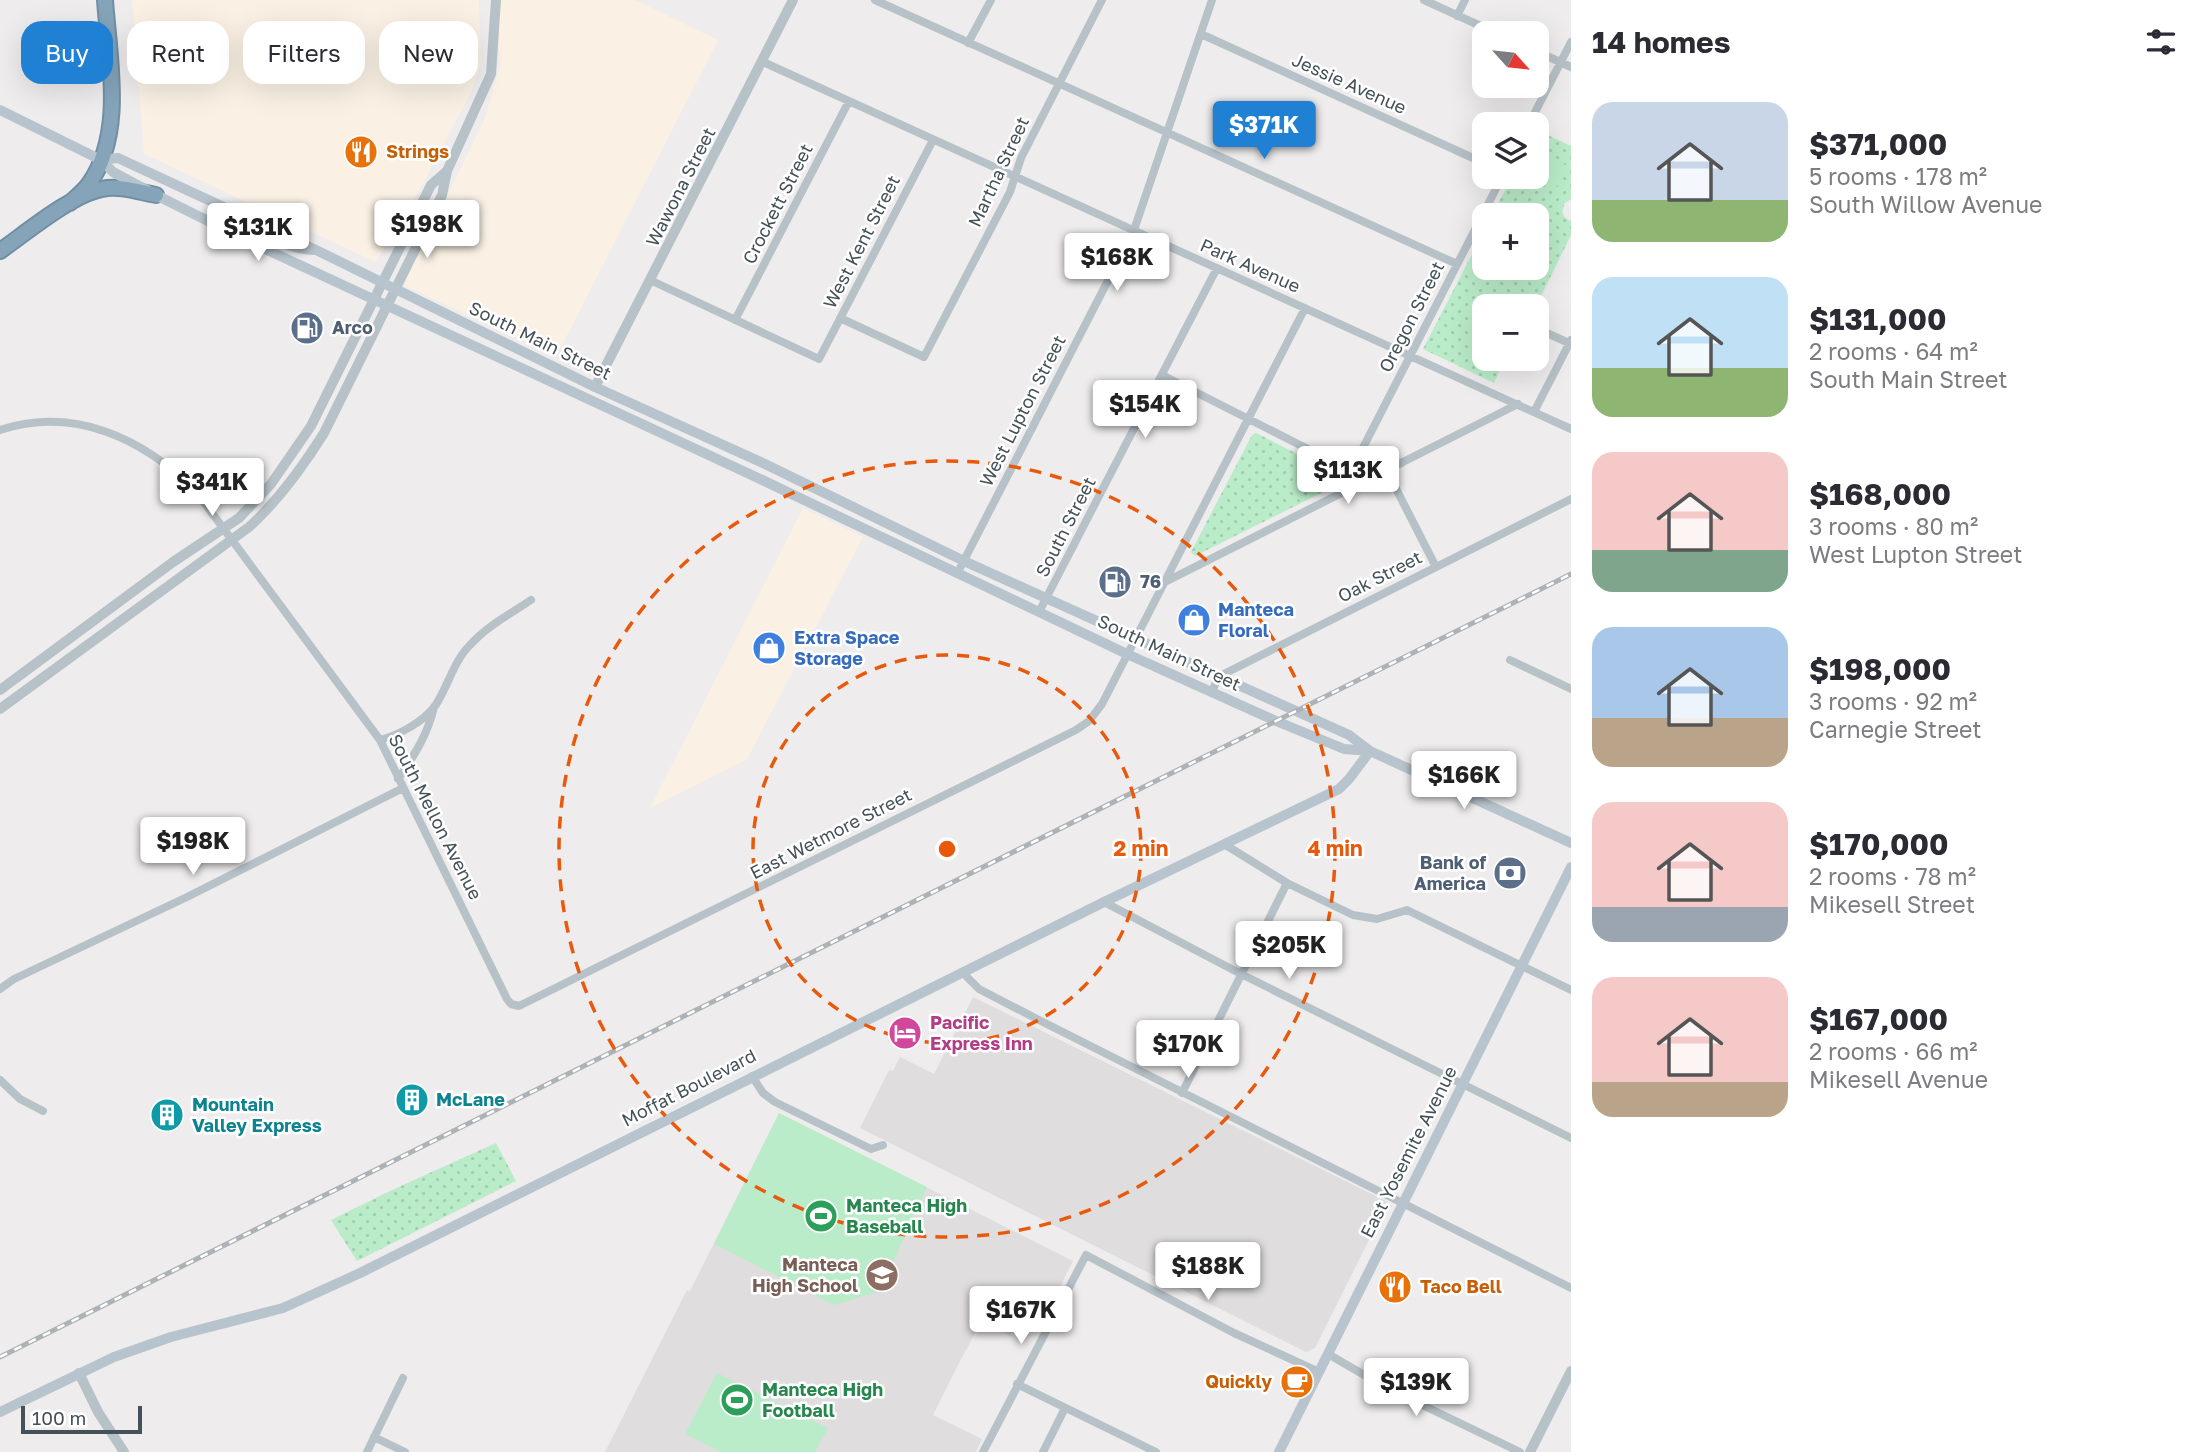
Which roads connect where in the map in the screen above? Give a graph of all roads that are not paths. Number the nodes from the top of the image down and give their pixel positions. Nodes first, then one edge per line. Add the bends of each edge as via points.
1 (105, 0) edge
2 (496, 0) edge
3 (793, 0) edge
4 (874, 0) edge
5 (990, 0) edge
6 (1102, 0) edge
7 (1212, 0) edge
8 (1424, 0) edge
9 (1465, 0) edge
10 (1457, 16) junction
11 (1472, 23) edge
12 (1201, 34) junction
13 (1571, 41) edge
14 (968, 43) junction
15 (1549, 57) edge
16 (763, 62) junction
17 (1560, 62) junction
18 (1571, 67) edge
19 (1059, 83) junction
20 (849, 102) junction
21 (0, 110) edge
22 (1535, 112) edge
23 (1168, 134) junction
24 (933, 140) junction
25 (1472, 158) edge
26 (101, 160) junction
27 (447, 171) junction
28 (1015, 176) junction
29 (1496, 189) edge
30 (156, 195) junction
31 (198, 196) junction
32 (70, 203) junction
33 (190, 212) junction
34 (1134, 230) junction
35 (248, 241) junction
36 (316, 250) junction
37 (0, 251) edge
38 (1457, 264) junction
39 (1217, 268) junction
40 (650, 280) junction
41 (383, 283) junction
42 (396, 289) junction
43 (375, 299) junction
44 (388, 305) junction
45 (1305, 308) junction
46 (841, 318) junction
47 (735, 320) junction
48 (1549, 334) edge
49 (1570, 343) edge
50 (1410, 355) junction
51 (1162, 375) junction
52 (546, 379) junction
53 (595, 387) junction
54 (1518, 404) junction
55 (1534, 412) junction
56 (1248, 419) junction
57 (1571, 429) edge
58 (0, 430) edge
59 (765, 464) junction
60 (1351, 471) junction
61 (1387, 471) junction
62 (758, 478) junction
63 (1355, 486) junction
64 (1571, 499) edge
65 (223, 529) junction
66 (232, 541) junction
67 (964, 561) junction
68 (1436, 567) junction
69 (957, 574) junction
70 (1165, 582) junction
71 (1046, 598) junction
72 (531, 600) dead end
73 (112, 608) junction
74 (1039, 612) junction
75 (121, 621) junction
76 (1136, 638) junction
77 (55, 650) junction
78 (1127, 654) junction
79 (1510, 660) dead end
80 (63, 663) junction
81 (1219, 677) junction
82 (1571, 689) edge
83 (0, 690) edge
84 (1212, 692) junction
85 (434, 707) junction
86 (0, 709) edge
87 (380, 740) junction
88 (1370, 751) junction
89 (398, 779) junction
90 (403, 788) junction
91 (1571, 843) edge
92 (1224, 844) junction
93 (1571, 867) edge
94 (1287, 883) junction
95 (1104, 902) junction
96 (1522, 966) junction
97 (962, 972) junction
98 (1241, 974) junction
99 (0, 989) edge
100 (1571, 990) edge
101 (504, 993) joint
102 (752, 1076) junction
103 (0, 1080) edge
104 (1463, 1083) junction
105 (1182, 1093) junction
106 (43, 1111) dead end
107 (1571, 1138) edge
108 (883, 1145) dead end
109 (1402, 1204) junction
110 (1571, 1288) edge
111 (1328, 1354) junction
112 (1571, 1371) edge
113 (1319, 1372) junction
114 (79, 1373) junction
115 (402, 1378) dead end
116 (1017, 1384) junction
117 (1065, 1408) junction
118 (0, 1412) edge
119 (374, 1437) junction
120 (1151, 1451) edge
121 (124, 1452) edge
122 (367, 1452) edge
123 (405, 1452) edge
124 (983, 1452) edge
125 (1043, 1452) edge
126 (1279, 1452) edge
127 (1520, 1452) edge
128 (1530, 1452) edge

1 - 26 highway via 112,120
2 - 27 street via 491,74
3 - 16 street, Wawona Street
4 - 14 street
5 - 14 street
6 - 19 street, Martha Street
7 - 12 street, West Lupton Street
8 - 10 street
9 - 10 street
10 - 11 street
12 - 23 street, West Lupton Street
12 - 25 street, Jessie Avenue
13 - 17 street
14 - 19 street
15 - 17 street
16 - 20 street, Park Avenue
16 - 40 street, Wawona Street
17 - 18 street
17 - 22 street
19 - 23 street
19 - 28 street, Martha Street
20 - 24 street, Park Avenue
20 - 47 street, Crockett Street
21 - 26 main road, South Main Street
23 - 34 street, West Lupton Street
23 - 38 street
24 - 28 street, Park Avenue
24 - 46 street, West Kent Street
26 - 30 main road, South Main Street via 113,172
26 - 31 main road, South Main Street via 118,158
26 - 32 highway
27 - 41 street via 431,185
27 - 42 street via 442,195
28 - 34 street, Park Avenue
28 - 46 street, Martha Street via 924,357
29 - 38 street, Oregon Street
30 - 32 highway via 103,188
30 - 33 main road, South Main Street
31 - 33 main road
31 - 36 main road, South Main Street
32 - 37 highway
33 - 35 main road, South Main Street
34 - 39 street, Park Avenue
34 - 67 street, West Lupton Street
35 - 36 main road via 269,238 298,250
35 - 43 main road, South Main Street
36 - 41 main road, South Main Street
38 - 50 street, Oregon Street
39 - 45 street, Park Avenue
39 - 51 street, South Street
40 - 47 street
40 - 53 street, Wawona Street
41 - 42 main road, South Main Street
41 - 43 street
42 - 44 street
42 - 53 main road, South Main Street
43 - 44 main road, South Main Street
43 - 65 street via 292,455 254,503
44 - 52 main road, South Main Street
44 - 66 street via 304,464 265,513
45 - 50 street, Park Avenue
45 - 56 street, East Wetmore Street
46 - 47 street, West Kent Street via 819,359
48 - 49 street
49 - 55 street
50 - 54 street, Park Avenue
50 - 60 street, Oregon Street
51 - 56 street
51 - 71 street, South Street
52 - 53 main road
52 - 62 main road, South Main Street
53 - 59 main road, South Main Street
54 - 55 street, Park Avenue
54 - 61 street
55 - 57 street, Park Avenue
56 - 60 street
56 - 70 street, East Wetmore Street
58 - 65 street, South Mellon Avenue via 22,423 58,421 131,442 178,474
59 - 62 main road
59 - 67 main road, South Main Street
60 - 63 street
61 - 63 street
61 - 68 street
62 - 69 main road, South Main Street
63 - 70 street
64 - 68 street, Oak Street
65 - 66 street, South Mellon Avenue
65 - 73 street
66 - 75 street
66 - 87 street, South Mellon Avenue
67 - 69 street
67 - 71 main road, South Main Street
68 - 81 street, Oak Street
69 - 74 main road, South Main Street
70 - 76 street, East Wetmore Street
71 - 74 street, South Street
71 - 76 main road, South Main Street
72 - 85 street via 468,646
73 - 75 street
73 - 77 street
74 - 78 main road, South Main Street
75 - 80 street
76 - 78 street, East Wetmore Street
76 - 81 main road, South Main Street
77 - 80 street
77 - 83 street
78 - 84 main road, South Main Street
78 - 101 street, East Wetmore Street via 1095,714 1076,730 528,1003 515,1006
79 - 82 street
80 - 86 street
81 - 84 street
81 - 88 main road, South Main Street via 1349,735
84 - 88 main road, South Main Street via 1344,749
85 - 87 street via 406,729
85 - 89 street via 430,724
87 - 89 street, South Mellon Avenue
88 - 91 main road, South Main Street
88 - 92 main road, Moffat Boulevard via 1339,789
89 - 90 street, South Mellon Avenue
90 - 99 street
90 - 101 street, South Mellon Avenue
92 - 94 street
92 - 95 main road, Moffat Boulevard
93 - 96 main road, East Yosemite Avenue
94 - 96 street via 1366,919 1407,910
94 - 98 street
95 - 97 main road, Moffat Boulevard
95 - 98 street
96 - 100 street
96 - 104 main road, East Yosemite Avenue
97 - 102 main road, Moffat Boulevard
97 - 105 street via 979,989
98 - 104 street
98 - 105 street
102 - 108 street via 775,1102 871,1149
102 - 114 main road, Moffat Boulevard via 283,1308 171,1337
103 - 106 street via 20,1099
104 - 107 street
104 - 109 main road, East Yosemite Avenue
105 - 109 street
109 - 110 street
109 - 111 main road, East Yosemite Avenue
111 - 113 main road, East Yosemite Avenue
111 - 127 street
112 - 128 street
113 - 116 street via 1086,1255
113 - 126 main road, East Yosemite Avenue
114 - 118 main road, Moffat Boulevard
114 - 121 street
115 - 119 street
116 - 117 street
116 - 124 street
117 - 120 street
117 - 125 street
119 - 122 street
119 - 123 street

